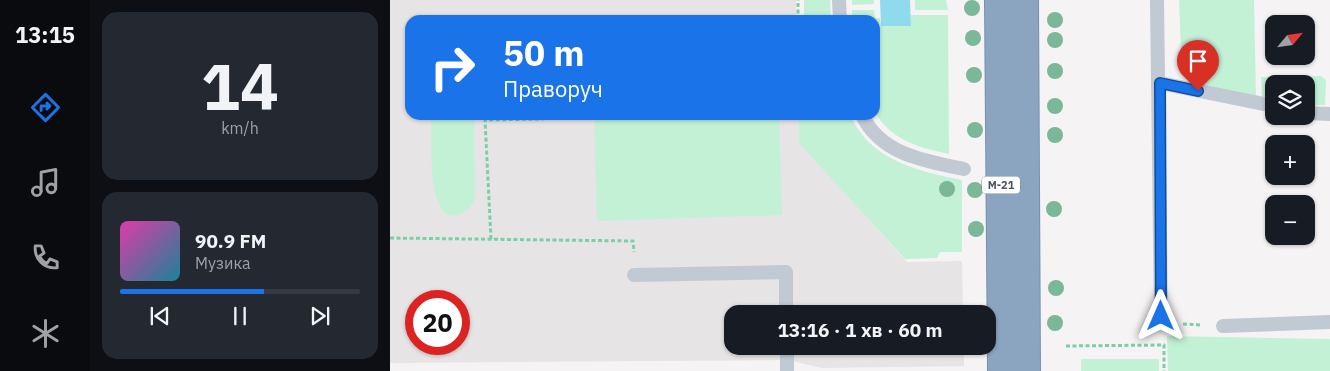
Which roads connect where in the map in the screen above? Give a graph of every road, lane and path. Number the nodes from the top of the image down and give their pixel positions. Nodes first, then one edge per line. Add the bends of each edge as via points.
1 (798, 0) edge
2 (839, 0) edge
3 (999, 0) edge
4 (1024, 0) edge
5 (1157, 0) edge
6 (798, 15) edge
7 (840, 15) edge
8 (1160, 83) junction
9 (1265, 104) edge
10 (1315, 113) edge
11 (1330, 114) edge
12 (485, 120) edge
13 (866, 120) edge
14 (964, 169) dead end
15 (390, 238) edge
16 (491, 239) junction
17 (634, 275) joint
18 (786, 305) edge
19 (1161, 316) dead end
20 (1330, 322) edge
21 (1223, 326) dead end
22 (1066, 346) dead end
23 (786, 355) edge
24 (787, 371) edge
25 (1002, 371) edge
26 (1026, 371) edge
27 (1164, 371) edge

1 - 6 path
2 - 7 lane
3 - 25 highway, М-21
4 - 26 highway, М-21
5 - 8 lane
8 - 9 lane
8 - 19 lane
10 - 11 lane
12 - 16 path
13 - 14 lane via 882,140 906,155
15 - 16 path
16 - 17 path via 634,241
17 - 18 lane via 786,272
20 - 21 lane
22 - 27 path via 1164,345
23 - 24 lane

